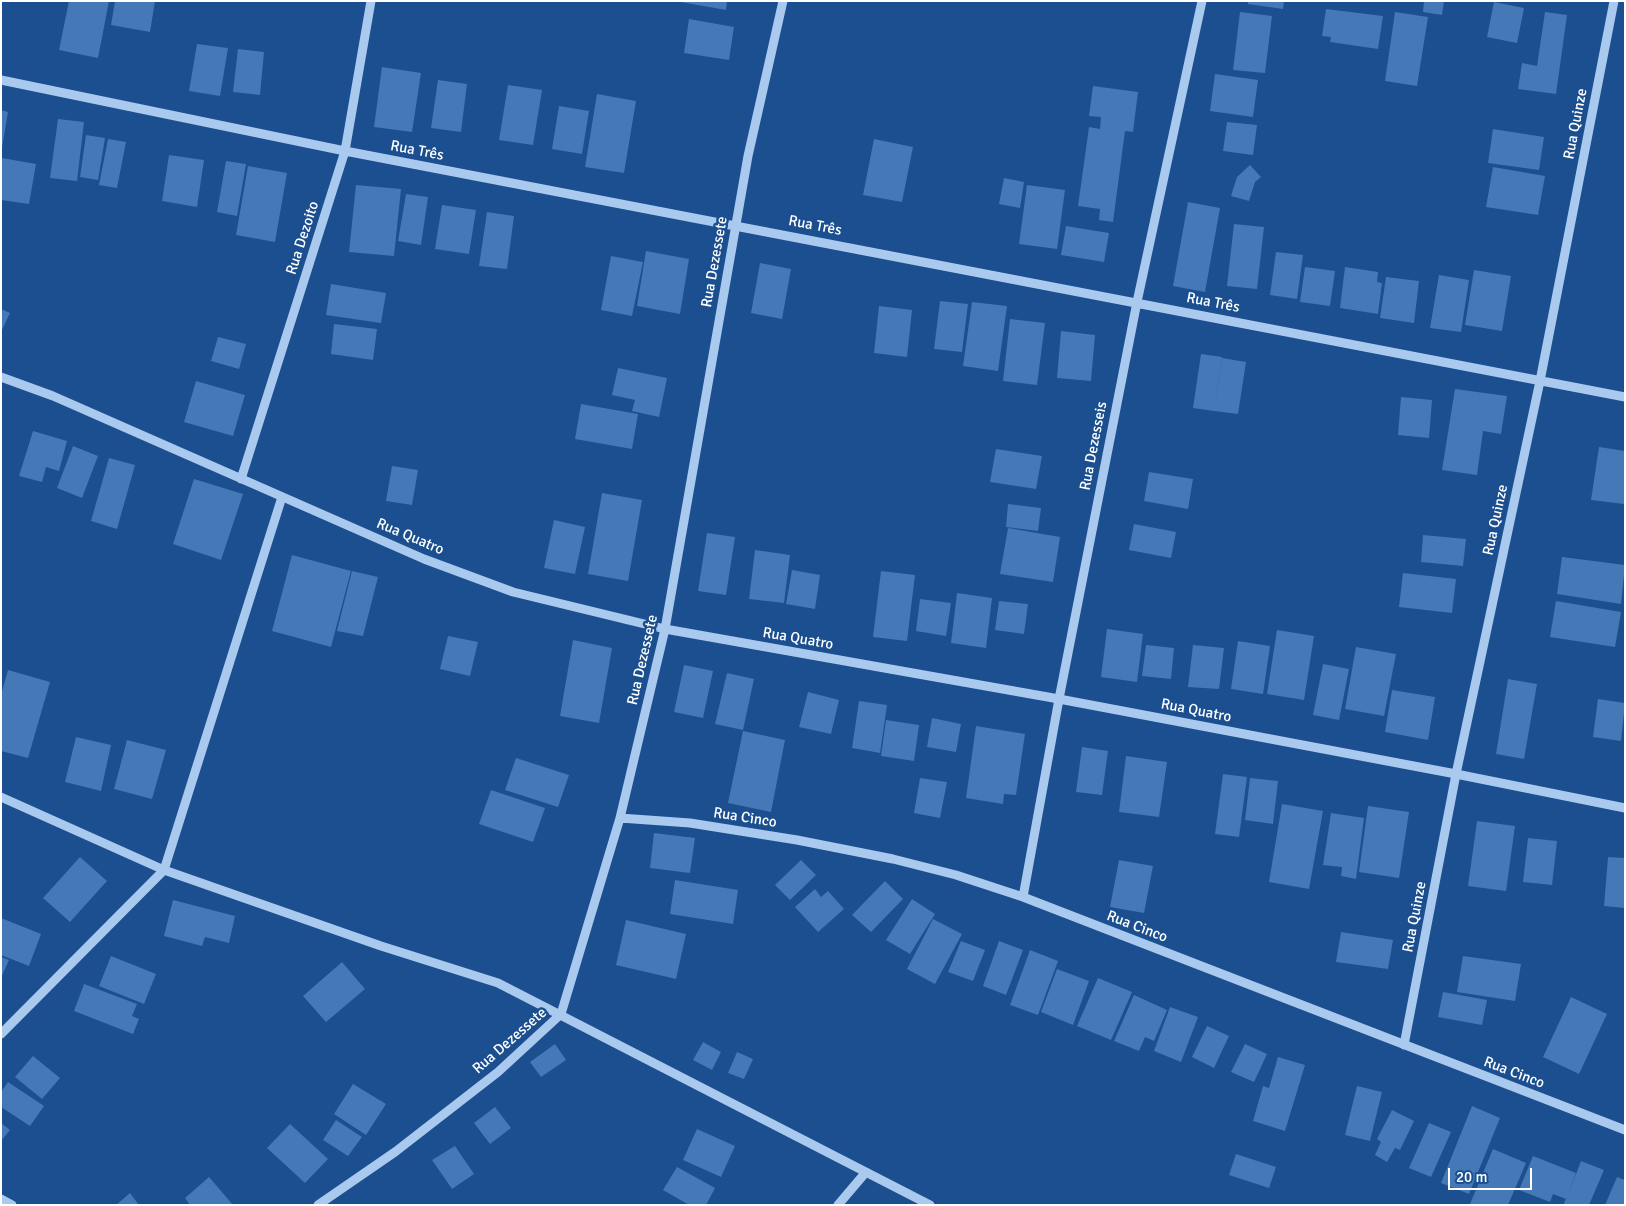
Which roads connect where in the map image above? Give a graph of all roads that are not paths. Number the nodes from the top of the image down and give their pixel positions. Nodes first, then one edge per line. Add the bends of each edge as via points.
1 (371, 1) edge
2 (783, 1) edge
3 (1202, 1) edge
4 (1614, 1) edge
5 (1, 80) edge
6 (345, 151) junction
7 (736, 225) junction
8 (1136, 302) junction
9 (1, 377) edge
10 (1540, 381) junction
11 (1625, 397) edge
12 (241, 479) junction
13 (282, 497) junction
14 (665, 629) junction
15 (1059, 699) junction
16 (1456, 774) junction
17 (1, 797) edge
18 (1625, 808) edge
19 (620, 818) junction
20 (164, 870) junction
21 (1023, 897) junction
22 (561, 1014) junction
23 (1, 1034) edge
24 (1404, 1045) junction
25 (1625, 1130) edge
26 (866, 1172) junction
27 (1, 1199) edge
28 (12, 1205) edge
29 (318, 1205) edge
30 (838, 1205) edge
31 (930, 1205) edge

1 - 6 street, Rua Dezoito
2 - 7 street, Rua Dezessete
3 - 8 street, Rua Dezesseis
4 - 10 street, Rua Quinze
5 - 6 street, Rua Três
6 - 7 street, Rua Três
6 - 12 street, Rua Dezoito
7 - 8 street, Rua Três
7 - 14 street, Rua Dezessete
8 - 10 street, Rua Três
8 - 15 street, Rua Dezesseis
9 - 12 street, Rua Quatro via 53,396
10 - 11 street, Rua Três
10 - 16 street, Rua Quinze
12 - 13 street, Rua Quatro
13 - 14 street, Rua Quatro via 424,559 513,592
13 - 20 street
14 - 15 street, Rua Quatro
14 - 19 street, Rua Dezessete
15 - 16 street, Rua Quatro
15 - 21 street, Rua Dezesseis
16 - 18 street, Rua Quatro
16 - 24 street, Rua Quinze
17 - 20 street
19 - 21 street, Rua Cinco via 690,823 797,840 893,859
19 - 22 street, Rua Dezessete
20 - 22 street via 498,983
20 - 23 street
21 - 24 street, Rua Cinco
22 - 26 street
22 - 29 street, Rua Dezessete via 498,1072 395,1152
24 - 25 street, Rua Cinco
26 - 30 street
26 - 31 street
27 - 28 street

